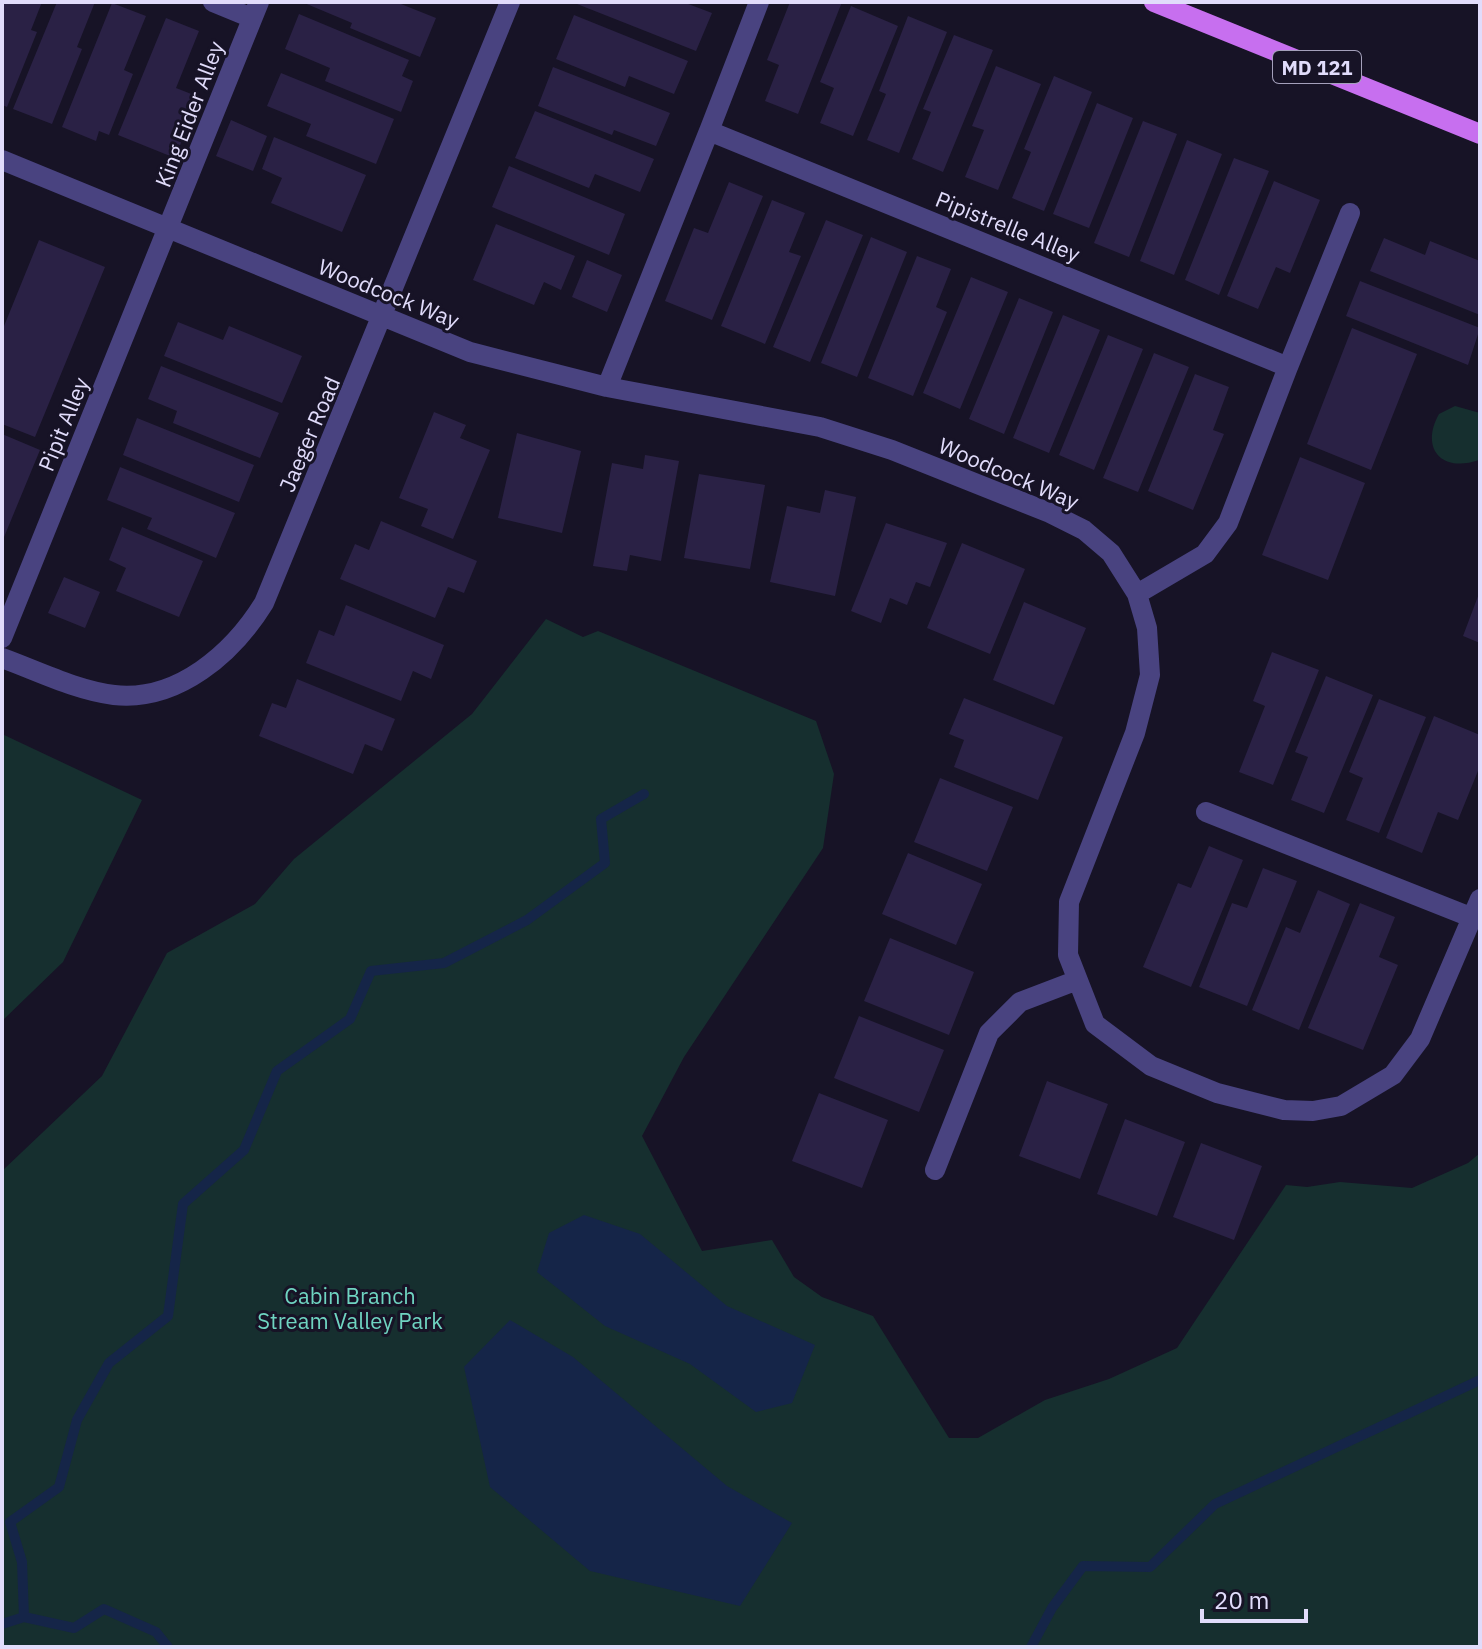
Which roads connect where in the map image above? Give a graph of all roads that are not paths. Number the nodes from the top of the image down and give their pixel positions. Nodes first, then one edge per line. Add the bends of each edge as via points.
1 (213, 2) edge
2 (510, 2) edge
3 (759, 2) edge
4 (1154, 2) edge
5 (255, 10) edge
6 (709, 131) junction
7 (1480, 134) edge
8 (2, 160) edge
9 (1350, 213) dead end
10 (169, 228) junction
11 (384, 318) junction
12 (1288, 367) junction
13 (607, 387) junction
14 (1137, 594) junction
15 (2, 638) edge
16 (2, 658) edge
17 (1206, 812) dead end
18 (1476, 909) edge
19 (1075, 981) junction
20 (935, 1170) dead end

1 - 5 street, King Eider Alley
2 - 11 street, Jaeger Road
3 - 6 street
4 - 7 main road, MD 121
5 - 10 street, King Eider Alley
6 - 12 street, Pipistrelle Alley
6 - 13 street
8 - 10 street, Woodcock Way
9 - 12 street
10 - 11 street, Woodcock Way
10 - 15 street, Pipit Alley
11 - 13 street, Woodcock Way via 470,352
11 - 16 street, Jaeger Road via 264,603 223,656 150,693 115,695
12 - 14 street via 1228,523 1205,554
13 - 14 street, Woodcock Way via 820,427 892,450 1084,530 1111,553
14 - 19 street, Woodcock Way via 1147,628 1150,675 1135,733 1069,902 1068,955
17 - 18 street
18 - 19 street, Woodcock Way via 1420,1039 1393,1075 1341,1106 1284,1110 1217,1093 1151,1066 1095,1024
19 - 20 street via 1020,1002 989,1033

